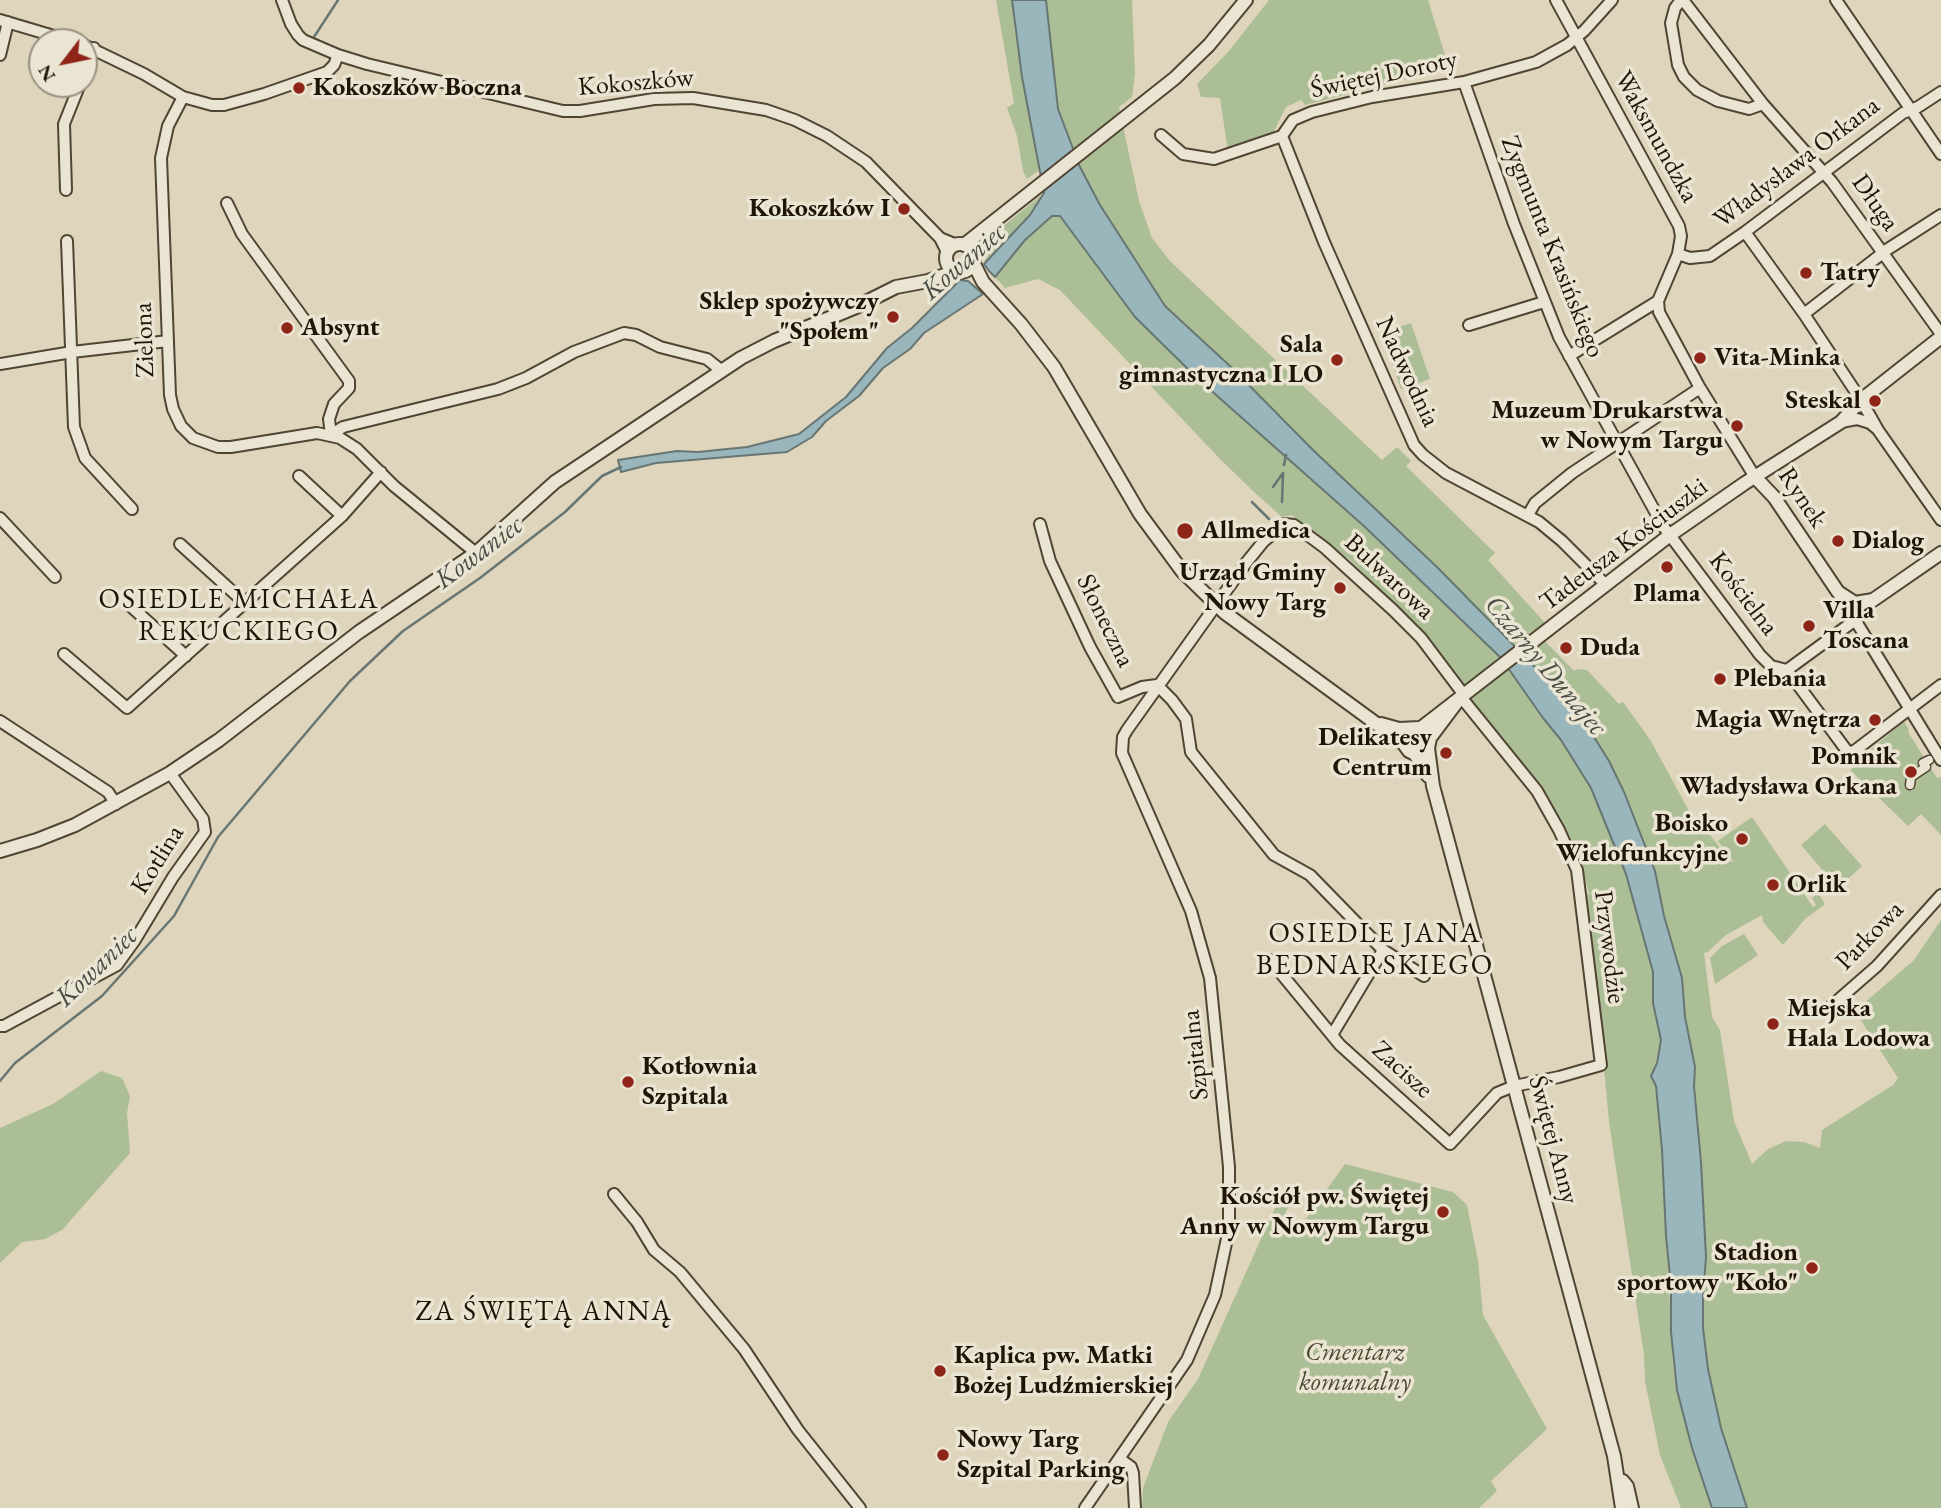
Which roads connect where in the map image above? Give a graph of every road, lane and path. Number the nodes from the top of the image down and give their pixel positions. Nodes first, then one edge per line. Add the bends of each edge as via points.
1 (282, 0) edge
2 (1246, 0) edge
3 (1556, 0) edge
4 (1612, 0) edge
5 (1682, 0) edge
6 (1836, 0) edge
7 (4, 21) edge
8 (28, 28) edge
9 (1575, 38) junction
10 (98, 51) edge
11 (0, 55) edge
12 (338, 55) junction
13 (1464, 82) junction
14 (1941, 92) edge
15 (183, 97) junction
16 (74, 98) edge
17 (1763, 104) junction
18 (1912, 110) junction
19 (1161, 135) dead end
20 (1282, 136) junction
21 (1941, 154) edge
22 (1824, 172) junction
23 (66, 190) dead end
24 (228, 203) dead end
25 (1941, 215) edge
26 (995, 222) junction
27 (1745, 232) junction
28 (67, 241) dead end
29 (953, 250) junction
30 (1678, 254) junction
31 (1883, 254) junction
32 (973, 259) junction
33 (959, 271) junction
34 (919, 281) junction
35 (988, 287) junction
36 (1658, 301) junction
37 (1544, 302) junction
38 (1804, 314) junction
39 (1469, 326) dead end
40 (1941, 336) edge
41 (168, 341) junction
42 (72, 352) junction
43 (1569, 356) junction
44 (0, 364) edge
45 (722, 371) junction
46 (1700, 388) junction
47 (1861, 400) junction
48 (1841, 422) junction
49 (1878, 430) junction
50 (331, 435) junction
51 (1617, 443) junction
52 (1783, 460) junction
53 (381, 472) junction
54 (299, 476) dead end
55 (1755, 477) junction
56 (1774, 497) junction
57 (132, 509) dead end
58 (1528, 515) junction
59 (342, 516) junction
60 (0, 518) edge
61 (1941, 520) edge
62 (1040, 524) dead end
63 (1670, 535) junction
64 (180, 544) dead end
65 (1939, 552) edge
66 (476, 553) junction
67 (55, 576) dead end
68 (1605, 584) junction
69 (1838, 592) junction
70 (1873, 600) junction
71 (126, 602) dead end
72 (245, 603) junction
73 (1217, 605) junction
74 (1854, 621) junction
75 (64, 654) dead end
76 (186, 656) junction
77 (1791, 666) junction
78 (1157, 685) junction
79 (1941, 685) edge
80 (1462, 697) junction
81 (1909, 708) junction
82 (1367, 718) junction
83 (0, 721) edge
84 (1422, 736) junction
85 (1404, 744) junction
86 (1415, 754) junction
87 (1928, 760) dead end
88 (1941, 760) edge
89 (170, 773) junction
90 (1910, 785) dead end
91 (1433, 786) junction
92 (116, 804) junction
93 (0, 851) edge
94 (1941, 895) edge
95 (1383, 950) junction
96 (1270, 960) dead end
97 (1424, 976) dead end
98 (1830, 1007) dead end
99 (0, 1026) edge
100 (1332, 1035) junction
101 (1514, 1086) junction
102 (614, 1194) dead end
103 (1120, 1459) junction
104 (1619, 1479) junction
105 (860, 1508) edge
106 (1086, 1508) edge
107 (1135, 1508) edge
108 (1622, 1508) edge
109 (1633, 1508) edge

1 - 12 street, Kokoszków via 303,40
2 - 26 street via 1202,52 1154,95
3 - 9 street, Waksmundzka
4 - 9 street, Świętej Doroty
5 - 17 street, Długa
5 - 17 street, Długa via 1671,23 1684,77 1718,101 1749,109
6 - 18 street
7 - 8 street
7 - 11 street
9 - 13 street, Świętej Doroty via 1536,62
9 - 30 street, Waksmundzka via 1675,217 1681,236
10 - 15 street
12 - 15 street via 327,72 240,101 212,105
12 - 29 street, Kokoszków via 563,111 674,97 766,110 812,128 859,157
13 - 20 street, Świętej Doroty via 1312,112 1293,120
13 - 37 street, Zygmunta Krasińskiego
14 - 18 street, Władysława Orkana
15 - 41 street, Zielona via 168,126 161,158
16 - 23 street via 64,124
17 - 22 street, Długa
18 - 21 street
18 - 22 street, Władysława Orkana
19 - 20 street, Świętej Doroty via 1183,154 1214,159
20 - 58 street, Nadwodnia via 1414,445 1446,473
22 - 27 street, Władysława Orkana
22 - 31 street, Długa
24 - 50 street via 242,234 349,381 349,388 334,404 329,419
25 - 31 street
26 - 29 street
26 - 32 street
27 - 30 street, Władysława Orkana via 1710,256
27 - 38 street
28 - 42 street
29 - 32 street via 970,248
29 - 33 street via 948,265
29 - 34 street
30 - 36 street, Waksmundzka
31 - 38 street
31 - 40 street, Długa
32 - 33 street via 968,268
32 - 35 street
33 - 34 street
33 - 35 street
34 - 45 street via 774,341
35 - 73 street via 1054,367 1157,541
36 - 43 street
36 - 46 street via 1659,312
37 - 39 street
37 - 43 street, Zygmunta Krasińskiego
38 - 47 street
40 - 47 street, Rynek
41 - 42 street
41 - 50 street, Zielona via 173,409 193,438 231,447
42 - 44 street
42 - 57 street via 78,443 85,458
43 - 51 street, Zygmunta Krasińskiego
45 - 50 street, Zielona via 707,359 624,333 498,390 344,427
45 - 66 street via 555,482
46 - 51 street
46 - 55 street
47 - 48 street, Rynek
47 - 49 street
48 - 49 street via 1857,419
48 - 52 street, Rynek
49 - 61 street
50 - 53 street via 357,449
51 - 58 street via 1572,473 1535,503
51 - 63 street, Zygmunta Krasińskiego
52 - 55 street, Rynek
52 - 56 street via 1772,475
53 - 59 street
53 - 66 street
54 - 59 street
55 - 56 street, Rynek
55 - 63 street, Tadeusza Kościuszki
56 - 69 street, Rynek
58 - 68 street, Nadwodnia
59 - 72 street
60 - 67 street
62 - 78 street, Słoneczna via 1051,561 1118,697
63 - 68 street, Tadeusza Kościuszki
63 - 77 street, Kościelna via 1760,655 1771,666
64 - 72 street
65 - 70 street
66 - 89 street via 359,632
68 - 80 street, Tadeusza Kościuszki
69 - 70 street via 1855,603
69 - 74 street, Rynek
70 - 74 street
71 - 76 street
72 - 76 street
73 - 78 street, Szpitalna
73 - 80 street, Bulwarowa via 1264,542 1284,524 1294,525 1339,559 1421,638
73 - 82 street
74 - 77 street
74 - 81 street, Rynek
75 - 76 street via 127,709
77 - 81 street, Kościelna via 1847,751 1860,748
78 - 95 street via 1186,719 1191,752 1274,855 1310,875
78 - 103 street, Szpitalna via 1123,737 1122,753 1191,911 1210,978 1229,1167 1229,1221 1221,1273 1201,1331 1187,1360
79 - 81 street
80 - 84 street, Tadeusza Kościuszki
80 - 101 street, Przywodzie via 1537,791 1577,870 1601,1065
81 - 88 street, Rynek
82 - 84 street
82 - 85 street
83 - 92 street via 108,792
84 - 85 street via 1404,736
84 - 86 street via 1423,753
84 - 91 street, Świętej Anny
85 - 86 street, Świętej Anny
86 - 91 street, Świętej Anny
87 - 90 street
89 - 92 street
89 - 99 street, Kotlina via 203,819 205,832 135,940 117,965
91 - 101 street, Świętej Anny
92 - 93 street via 58,832
94 - 98 street, Parkowa via 1877,966
95 - 97 street
95 - 100 street
96 - 100 street, Zacisze
100 - 101 street, Zacisze via 1450,1144 1497,1093
101 - 104 street, Świętej Anny
102 - 105 street via 654,1250 680,1272 744,1349 805,1439
103 - 106 street, Szpitalna
103 - 107 street via 1133,1473
104 - 108 street, Świętej Anny
104 - 109 street via 1628,1486

